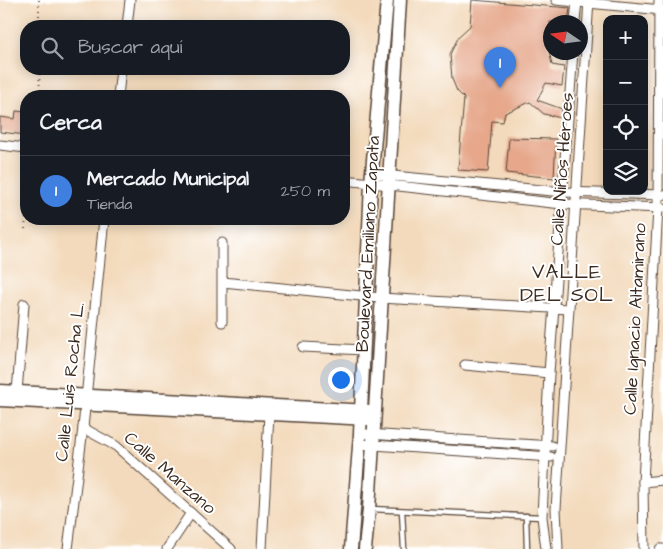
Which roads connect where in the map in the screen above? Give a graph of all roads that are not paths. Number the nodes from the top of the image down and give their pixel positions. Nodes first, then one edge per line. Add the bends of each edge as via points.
1 (130, 0) edge
2 (387, 0) edge
3 (400, 0) edge
4 (556, 0) edge
5 (659, 0) edge
6 (577, 1) edge
7 (589, 1) edge
8 (661, 10) edge
9 (576, 15) edge
10 (128, 20) edge
11 (572, 60) edge
12 (121, 75) edge
13 (119, 90) edge
14 (0, 145) edge
15 (20, 147) edge
16 (372, 178) junction
17 (350, 180) edge
18 (389, 180) junction
19 (563, 192) junction
20 (577, 193) junction
21 (661, 195) edge
22 (562, 204) junction
23 (576, 205) junction
24 (660, 208) edge
25 (103, 225) edge
26 (222, 243) dead end
27 (223, 282) junction
28 (367, 296) junction
29 (382, 298) junction
30 (24, 304) dead end
31 (568, 308) junction
32 (554, 309) junction
33 (222, 322) dead end
34 (303, 347) dead end
35 (364, 350) junction
36 (465, 365) dead end
37 (549, 373) junction
38 (0, 391) edge
39 (17, 392) junction
40 (0, 400) edge
41 (85, 401) junction
42 (269, 414) junction
43 (361, 415) junction
44 (375, 416) junction
45 (83, 428) junction
46 (360, 439) junction
47 (374, 440) junction
48 (546, 445) junction
49 (560, 446) junction
50 (545, 456) junction
51 (559, 457) junction
52 (663, 480) edge
53 (642, 482) junction
54 (369, 509) junction
55 (402, 511) junction
56 (190, 513) junction
57 (526, 516) junction
58 (542, 517) junction
59 (68, 549) edge
60 (167, 549) edge
61 (231, 549) edge
62 (262, 549) edge
63 (351, 549) edge
64 (365, 549) edge
65 (404, 549) edge
66 (527, 549) edge
67 (546, 549) edge
68 (558, 549) edge
69 (644, 549) edge

1 - 10 street
2 - 16 street, Boulevard Emiliano Zapata
3 - 18 street, Boulevard Emiliano Zapata
4 - 6 street
5 - 8 street, Calle Ignacio Altamirano
6 - 7 street
6 - 9 street
7 - 8 street
7 - 20 street, Calle Niños Héroes
8 - 21 street, Calle Ignacio Altamirano
11 - 19 street, Calle Niños Héroes
12 - 13 street
14 - 15 street
16 - 17 street
16 - 18 street
16 - 28 street, Boulevard Emiliano Zapata
18 - 19 street
18 - 22 street
18 - 29 street, Boulevard Emiliano Zapata
19 - 20 street
19 - 22 street, Calle Niños Héroes
20 - 21 street
20 - 23 street, Calle Niños Héroes
21 - 24 street, Calle Ignacio Altamirano
22 - 23 street
22 - 32 street, Calle Niños Héroes
23 - 24 street
23 - 31 street, Calle Niños Héroes
24 - 53 street, Calle Ignacio Altamirano
25 - 41 street, Calle Luis Rocha L.
26 - 27 street
27 - 28 street
27 - 33 street
28 - 29 street
28 - 35 street, Boulevard Emiliano Zapata
29 - 32 street
29 - 44 street, Boulevard Emiliano Zapata
30 - 39 street
31 - 32 street
31 - 49 street, Calle Niños Héroes
32 - 37 street, Calle Niños Héroes
34 - 35 street
35 - 43 street, Boulevard Emiliano Zapata
36 - 37 street
37 - 48 street, Calle Niños Héroes
38 - 39 street
39 - 41 street
40 - 41 street
41 - 42 street
41 - 43 street
41 - 45 street, Calle Luis Rocha L.
42 - 43 street
42 - 62 street
43 - 44 street
43 - 46 street, Boulevard Emiliano Zapata
44 - 47 street, Boulevard Emiliano Zapata
45 - 56 street, Calle Manzano via 116,446
45 - 59 street, Calle Luis Rocha L.
46 - 47 street
46 - 63 street, Boulevard Emiliano Zapata
47 - 48 street
47 - 50 street
47 - 54 street, Boulevard Emiliano Zapata
48 - 49 street
48 - 50 street, Calle Niños Héroes
49 - 51 street, Calle Niños Héroes
50 - 51 street
50 - 58 street, Calle Niños Héroes
51 - 68 street, Calle Niños Héroes
52 - 53 street
53 - 69 street, Calle Ignacio Altamirano
54 - 55 lane
54 - 64 street, Boulevard Emiliano Zapata
55 - 57 lane
55 - 65 lane
56 - 60 street
56 - 61 street, Calle Manzano
57 - 58 lane
57 - 66 lane
58 - 67 street, Calle Niños Héroes

